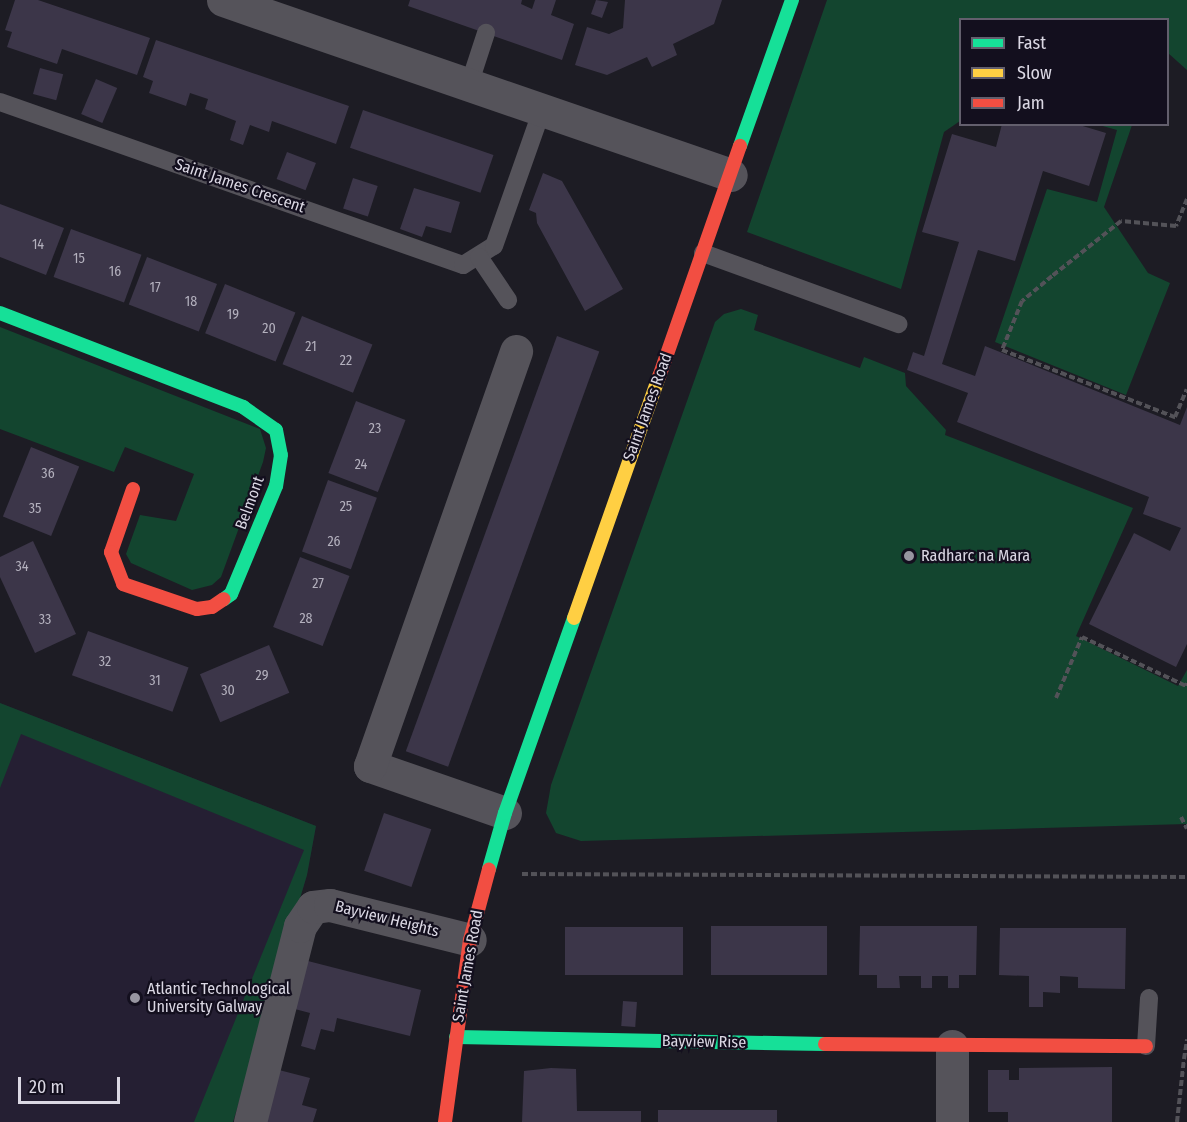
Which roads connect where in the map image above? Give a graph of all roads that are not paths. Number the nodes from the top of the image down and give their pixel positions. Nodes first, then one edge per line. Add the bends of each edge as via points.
1 (224, 0) edge
2 (792, 0) edge
3 (486, 33) dead end
4 (469, 85) junction
5 (0, 102) edge
6 (542, 110) junction
7 (731, 175) junction
8 (703, 253) junction
9 (478, 257) junction
10 (508, 300) dead end
11 (0, 313) edge
12 (898, 324) dead end
13 (516, 351) dead end
14 (133, 489) dead end
15 (505, 813) junction
16 (471, 940) junction
17 (1149, 998) dead end
18 (456, 1037) junction
19 (951, 1046) junction
20 (1146, 1046) joint
21 (250, 1122) edge
22 (445, 1122) edge
23 (952, 1122) edge

1 - 4 street
2 - 7 street, Saint James Road
3 - 4 lane
4 - 6 street
5 - 9 lane, Saint James Crescent via 463,265
6 - 7 street
6 - 9 lane via 494,246
7 - 8 street, Saint James Road
8 - 12 lane
8 - 15 street, Saint James Road
9 - 10 lane
11 - 14 street, Belmont via 243,407 276,430 281,455 276,486 231,594 212,607 197,609 123,584 111,552
13 - 15 street via 370,766
15 - 16 street, Saint James Road
16 - 18 street, Saint James Road
16 - 21 street, Bayview Heights via 330,905 313,907 300,926
17 - 20 lane, Bayview Rise
18 - 19 street, Bayview Rise
18 - 22 street, Saint James Road
19 - 20 street, Bayview Rise
19 - 23 street

